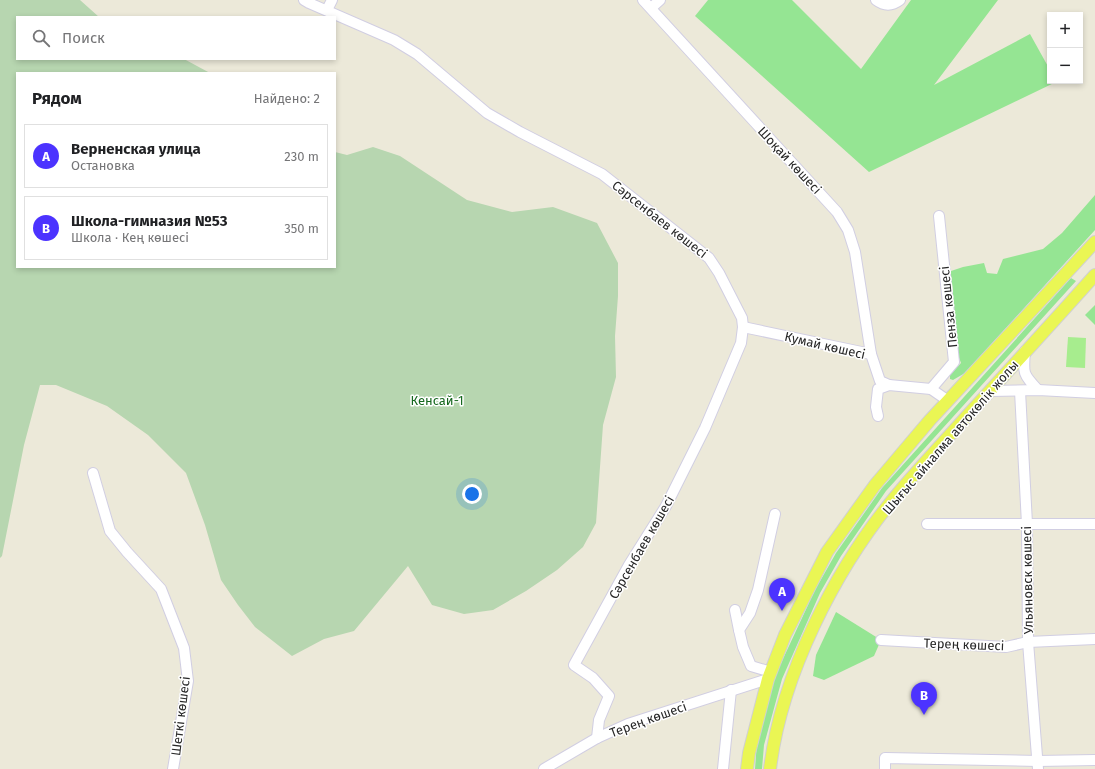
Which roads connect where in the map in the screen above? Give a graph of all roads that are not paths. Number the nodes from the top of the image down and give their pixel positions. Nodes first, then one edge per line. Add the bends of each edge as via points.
1 (304, 0) edge
2 (332, 0) edge
3 (643, 0) edge
4 (660, 0) edge
5 (876, 0) edge
6 (900, 0) edge
7 (651, 8) junction
8 (327, 10) junction
9 (939, 216) dead end
10 (1095, 242) edge
11 (1095, 275) edge
12 (743, 327) junction
13 (1025, 351) junction
14 (871, 354) junction
15 (889, 385) junction
16 (930, 389) junction
17 (1038, 390) junction
18 (990, 391) junction
19 (1020, 391) junction
20 (1095, 393) edge
21 (947, 400) junction
22 (878, 416) dead end
23 (93, 473) dead end
24 (775, 514) dead end
25 (927, 524) dead end
26 (1027, 524) junction
27 (1095, 524) edge
28 (735, 610) dead end
29 (739, 630) junction
30 (1095, 639) edge
31 (881, 640) dead end
32 (1028, 642) junction
33 (770, 676) junction
34 (730, 690) junction
35 (597, 738) junction
36 (1095, 760) edge
37 (1038, 765) edge
38 (173, 769) edge
39 (544, 769) edge
40 (723, 769) edge
41 (747, 769) edge
42 (770, 769) edge
43 (885, 769) edge

1 - 8 street, Сәрсенбаев көшесі
2 - 8 street
3 - 7 street, Шоқай көшесі
4 - 7 street
5 - 6 street via 882,4 893,5
7 - 14 street, Шоқай көшесі via 837,212 848,230 855,252
8 - 12 street, Сәрсенбаев көшесі via 394,40 417,54 487,113 602,174 709,258 742,318
9 - 16 street, Пенза көшесі via 954,362
10 - 21 main road
11 - 13 main road, Шығыс айналма автокөлік жолы
12 - 14 street, Кумай көшесі
12 - 35 street, Сәрсенбаев көшесі via 741,343 705,428 666,506 629,565 574,665 593,678 609,696 599,720
13 - 17 street via 1025,376
13 - 18 main road, Шығыс айналма автокөлік жолы
14 - 15 street, Кумай көшесі via 880,381
15 - 16 street
15 - 22 street via 878,389
16 - 21 street
17 - 19 street
17 - 20 street
18 - 19 street
18 - 42 main road, Шығыс айналма автокөлік жолы via 894,498 848,561 811,632 787,690
19 - 26 street, Ульяновск көшесі
21 - 33 main road via 875,485 827,552 785,635
23 - 38 street, Шеткі көшесі via 110,531 161,589 184,648 188,681
24 - 29 street via 758,590 750,613
25 - 26 street
26 - 27 street
26 - 32 street, Ульяновск көшесі
28 - 29 street
29 - 33 street via 751,666
30 - 32 street, Терең көшесі
31 - 32 street, Терең көшесі via 1006,647
32 - 37 street, Ульяновск көшесі
33 - 34 street, Терең көшесі
33 - 41 main road via 748,753
34 - 35 street, Терең көшесі via 628,724
34 - 40 street
35 - 39 street, Терең көшесі
36 - 37 street
37 - 43 street via 885,758

